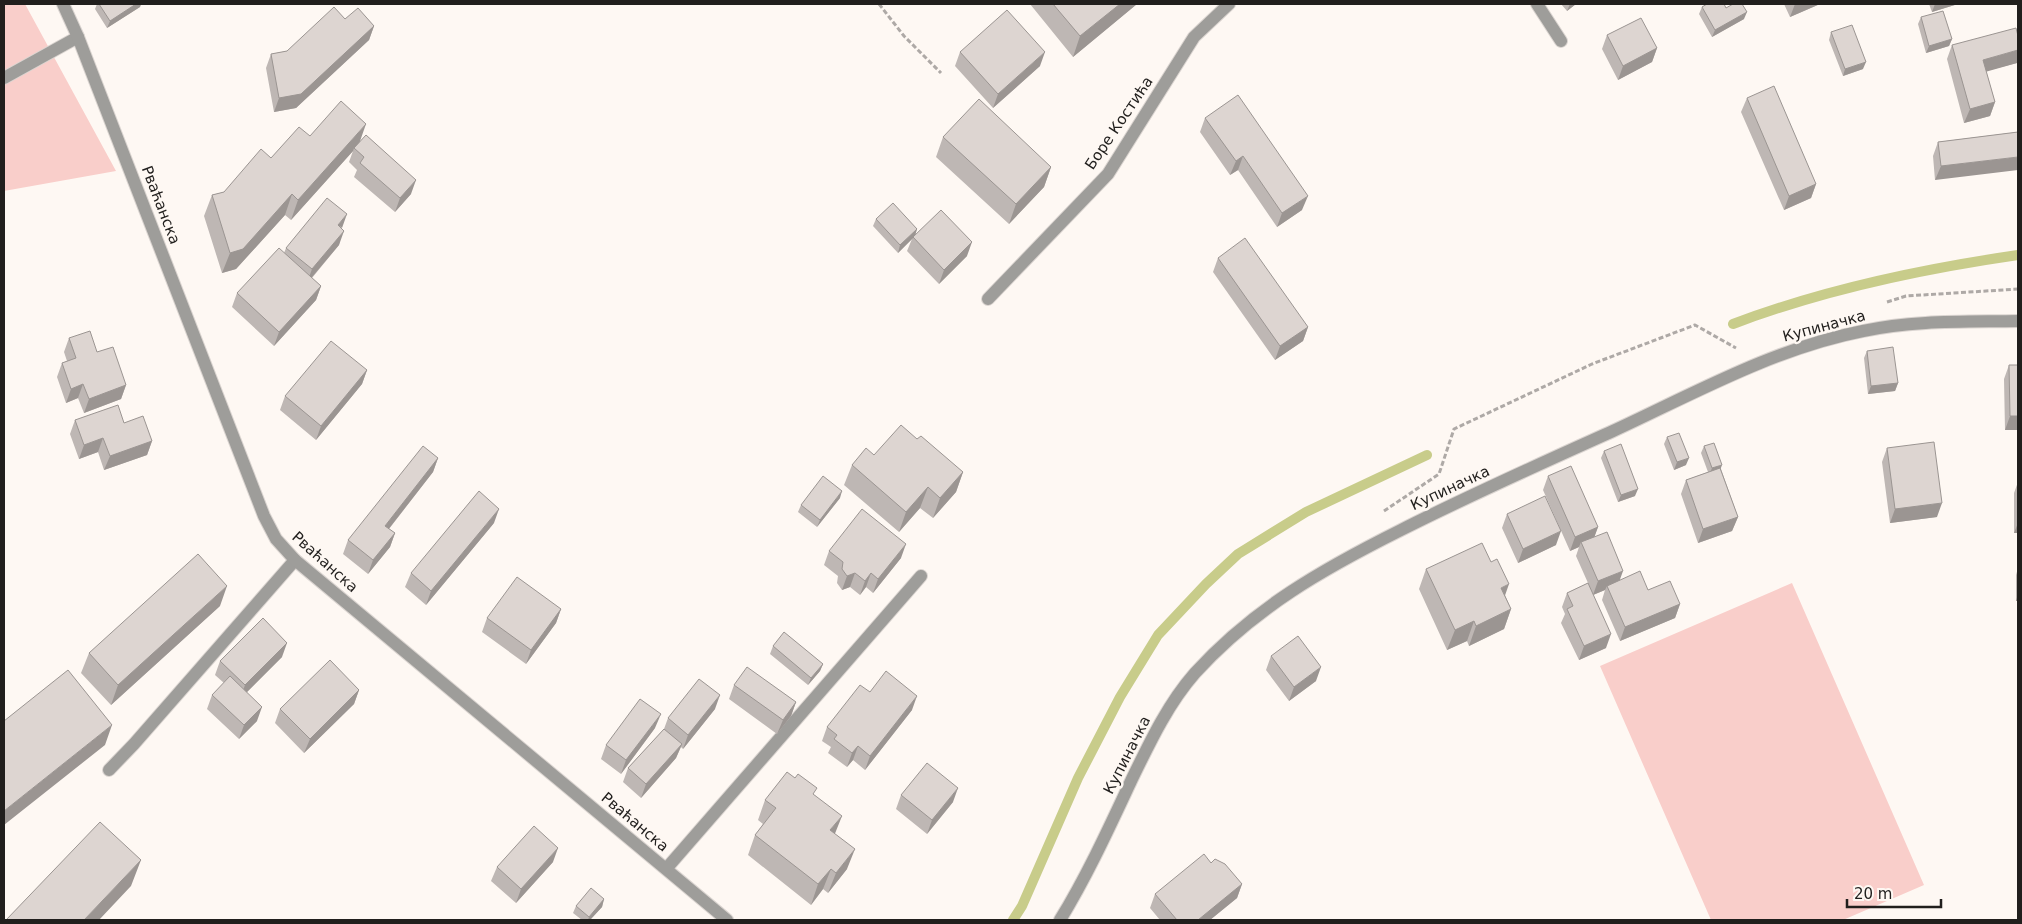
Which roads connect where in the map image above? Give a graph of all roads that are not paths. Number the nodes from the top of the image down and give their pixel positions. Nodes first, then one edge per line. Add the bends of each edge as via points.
1 (62, 4) edge
2 (1229, 4) edge
3 (1537, 4) edge
4 (78, 37) junction
5 (1561, 42) dead end
6 (4, 78) edge
7 (988, 298) dead end
8 (2018, 321) edge
9 (295, 560) junction
10 (921, 576) dead end
11 (109, 770) dead end
12 (666, 869) junction
13 (727, 920) edge
14 (1060, 920) edge

1 - 4 street, Рваћанска
2 - 7 street, Боре Костића via 1194,37 1108,174
3 - 5 street
4 - 6 street
4 - 9 street, Рваћанска via 264,516 276,539
8 - 14 street, Купиначка via 1898,325 1862,331 1777,356 1440,510 1301,584 1255,616 1233,636 1192,676 1176,698 1147,746 1077,892
9 - 11 street
9 - 12 street, Рваћанска
10 - 12 street
12 - 13 street, Рваћанска

